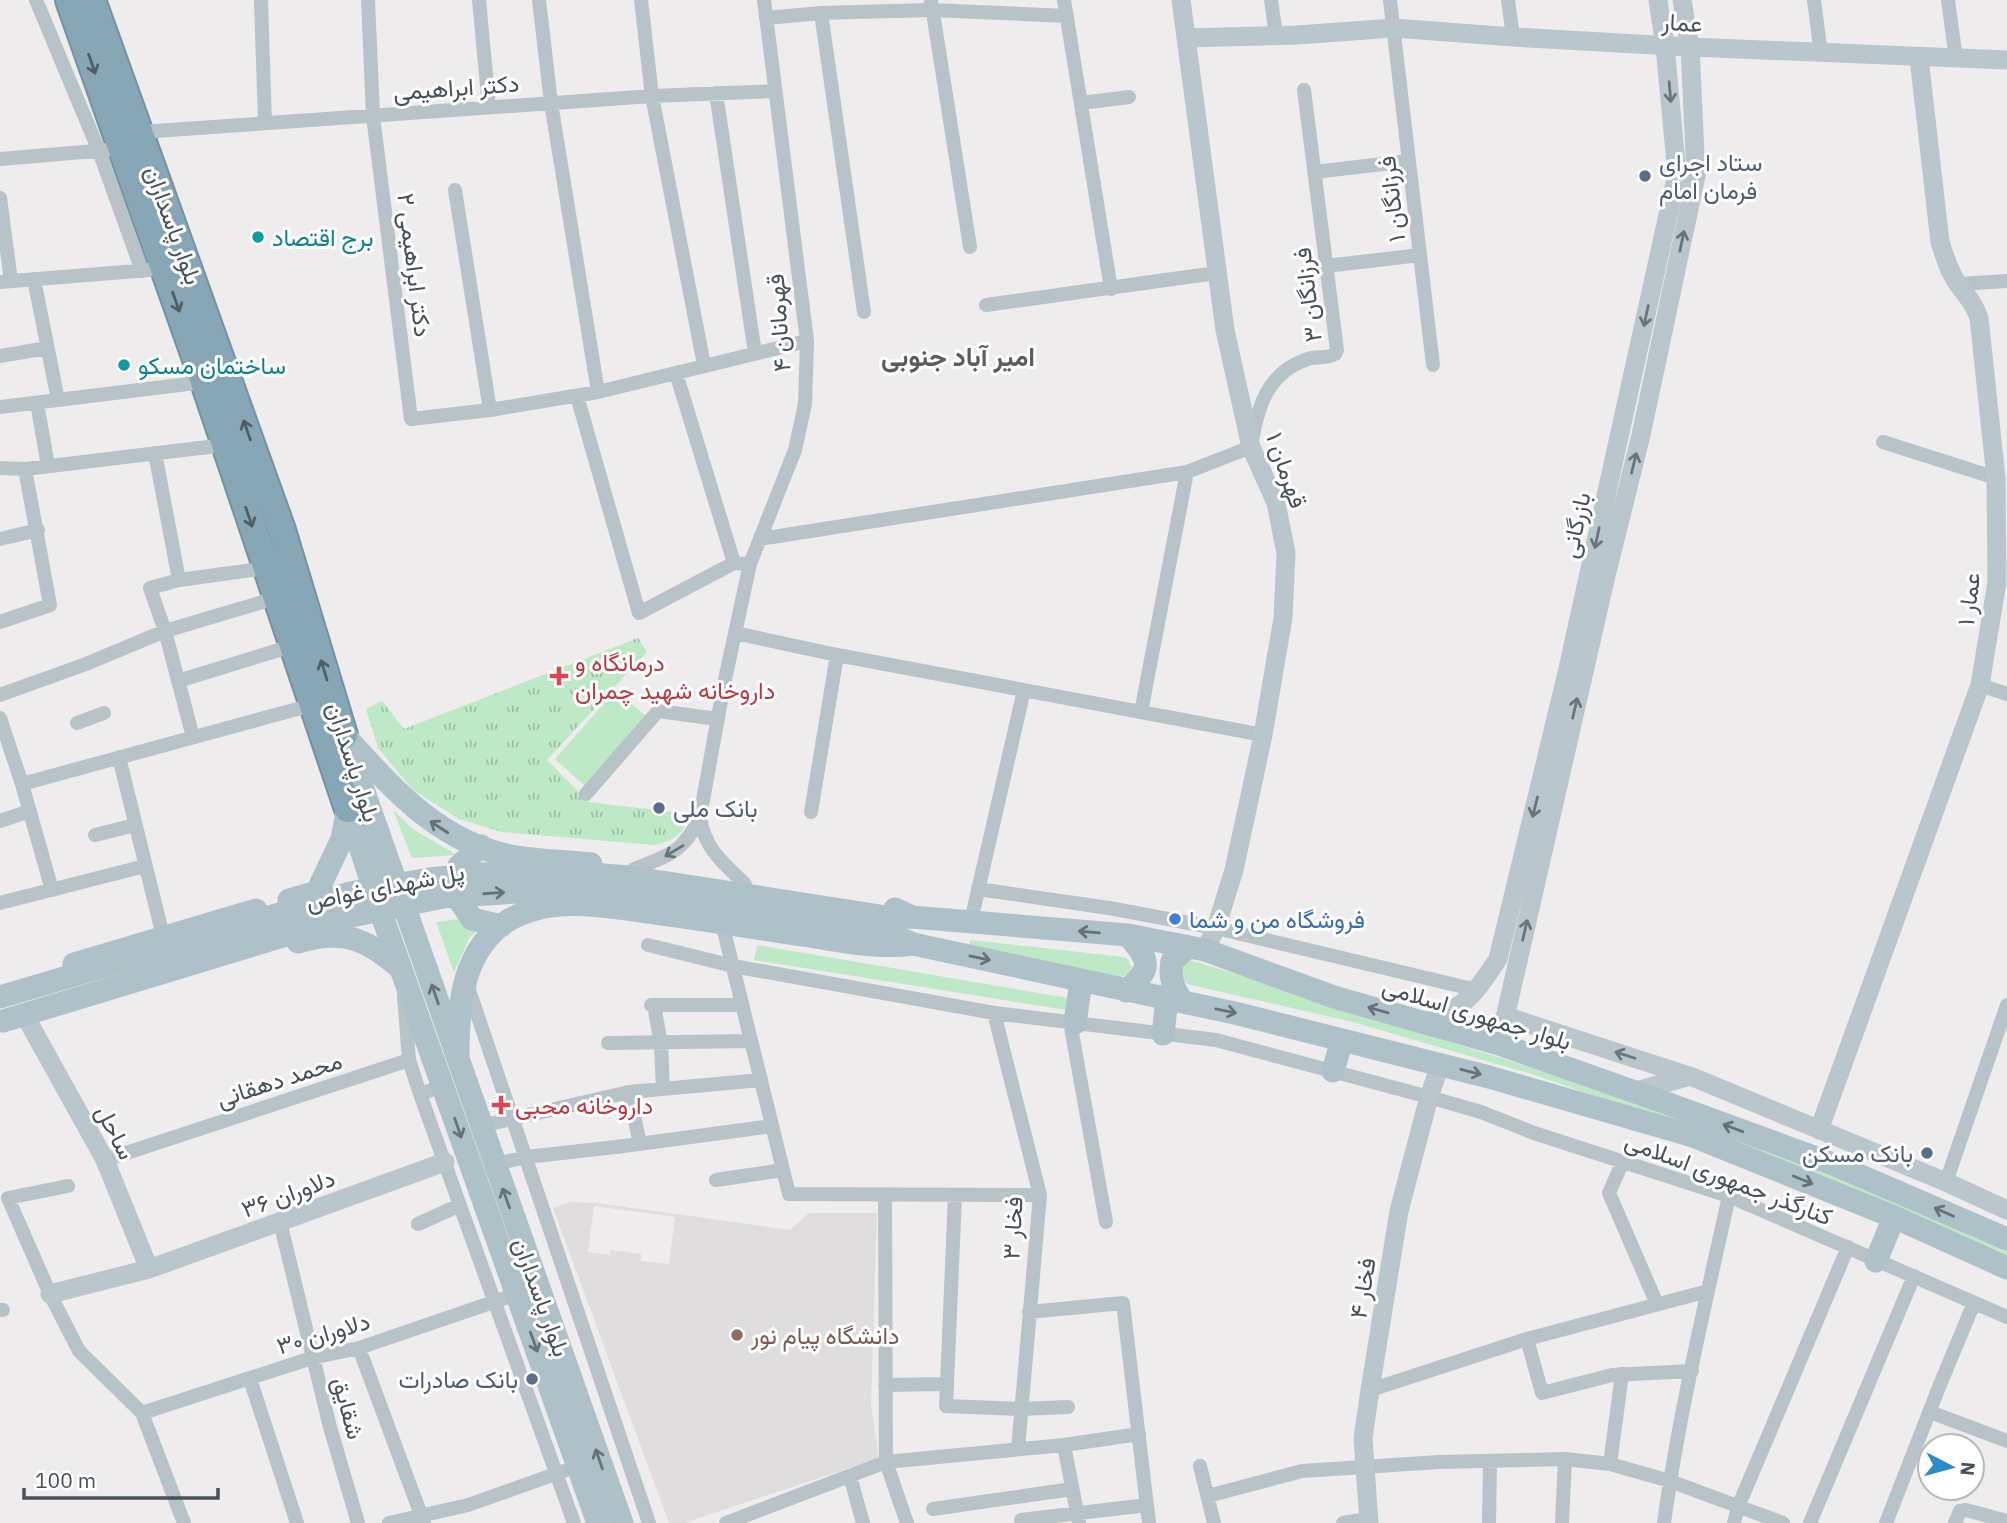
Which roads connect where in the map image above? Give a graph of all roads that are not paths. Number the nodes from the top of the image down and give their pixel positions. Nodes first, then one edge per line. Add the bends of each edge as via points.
1 (36, 0) edge
2 (69, 0) edge
3 (92, 0) edge
4 (261, 0) edge
5 (369, 0) edge
6 (479, 0) edge
7 (539, 0) edge
8 (641, 0) edge
9 (764, 0) edge
10 (1064, 0) edge
11 (1181, 0) edge
12 (1271, 0) edge
13 (1390, 0) edge
14 (1508, 0) edge
15 (1658, 0) edge
16 (1682, 0) edge
17 (1814, 0) edge
18 (1948, 0) edge
19 (932, 5) edge
20 (821, 13) junction
21 (1067, 16) junction
22 (766, 18) junction
23 (1394, 28) junction
24 (1276, 35) junction
25 (1513, 37) junction
26 (1186, 38) junction
27 (1665, 46) junction
28 (1690, 47) junction
29 (1821, 54) junction
30 (1919, 58) junction
31 (1956, 59) junction
32 (2007, 60) edge
33 (1304, 90) dead end
34 (775, 91) junction
35 (716, 93) junction
36 (652, 96) junction
37 (1129, 97) dead end
38 (551, 103) junction
39 (1081, 103) junction
40 (489, 107) junction
41 (373, 116) junction
42 (265, 123) junction
43 (120, 144) junction
44 (0, 159) edge
45 (1409, 160) junction
46 (1314, 172) junction
47 (455, 190) dead end
48 (0, 198) edge
49 (3, 243) edge
50 (970, 247) dead end
51 (1420, 255) junction
52 (1326, 266) junction
53 (153, 270) junction
54 (1216, 273) junction
55 (34, 279) junction
56 (5, 281) edge
57 (2007, 281) edge
58 (1958, 284) junction
59 (1111, 289) junction
60 (986, 306) dead end
61 (864, 312) dead end
62 (807, 341) junction
63 (47, 348) junction
64 (755, 353) junction
65 (0, 356) edge
66 (704, 365) junction
67 (1433, 365) dead end
68 (676, 373) junction
69 (204, 382) junction
70 (598, 392) junction
71 (577, 396) junction
72 (58, 400) junction
73 (37, 403) junction
74 (0, 407) edge
75 (490, 410) junction
76 (1883, 442) dead end
77 (225, 445) junction
78 (1251, 447) junction
79 (155, 453) junction
80 (48, 466) junction
81 (0, 468) edge
82 (25, 469) junction
83 (1187, 472) junction
84 (1996, 478) junction
85 (2001, 509) edge
86 (38, 530) junction
87 (0, 539) edge
88 (760, 539) junction
89 (734, 563) junction
90 (750, 564) junction
91 (267, 568) junction
92 (179, 580) junction
93 (276, 598) junction
94 (0, 622) edge
95 (165, 631) junction
96 (735, 633) junction
97 (292, 646) junction
98 (837, 655) junction
99 (178, 681) junction
100 (1980, 685) junction
101 (1024, 690) junction
102 (2007, 694) edge
103 (0, 695) edge
104 (312, 705) junction
105 (1141, 712) junction
106 (104, 713) dead end
107 (0, 718) edge
108 (718, 719) junction
109 (77, 723) dead end
110 (1263, 735) junction
111 (344, 736) junction
112 (193, 737) junction
113 (119, 757) junction
114 (1552, 773) junction
115 (22, 784) junction
116 (586, 794) dead end
117 (348, 809) junction
118 (30, 811) junction
119 (811, 812) dead end
120 (700, 817) junction
121 (0, 821) edge
122 (135, 825) junction
123 (95, 835) dead end
124 (481, 846) junction
125 (145, 866) junction
126 (634, 869) junction
127 (744, 884) junction
128 (978, 889) junction
129 (52, 890) junction
130 (317, 892) junction
131 (0, 903) edge
132 (912, 917) junction
133 (971, 921) junction
134 (722, 923) junction
135 (500, 926) junction
136 (1216, 928) junction
137 (326, 935) junction
138 (1128, 935) junction
139 (163, 936) junction
140 (913, 944) junction
141 (648, 945) dead end
142 (1197, 948) junction
143 (1498, 958) junction
144 (733, 966) junction
145 (1517, 967) junction
146 (402, 970) junction
147 (465, 979) junction
148 (1081, 982) junction
149 (0, 989) edge
150 (1477, 990) junction
151 (1126, 991) junction
152 (0, 997) edge
153 (1175, 1000) junction
154 (742, 1005) junction
155 (2007, 1005) edge
156 (994, 1013) junction
157 (1505, 1016) junction
158 (1, 1021) edge
159 (29, 1023) junction
160 (1073, 1023) junction
161 (1424, 1023) junction
162 (1163, 1034) junction
163 (1342, 1040) junction
164 (751, 1041) junction
165 (608, 1044) dead end
166 (661, 1044) junction
167 (1499, 1044) junction
168 (458, 1058) junction
169 (409, 1060) junction
170 (1440, 1065) junction
171 (1333, 1071) junction
172 (1690, 1076) junction
173 (761, 1080) junction
174 (443, 1086) junction
175 (663, 1089) junction
176 (629, 1092) junction
177 (1633, 1092) junction
178 (420, 1094) junction
179 (1429, 1097) junction
180 (512, 1119) junction
181 (481, 1126) junction
182 (772, 1126) junction
183 (1819, 1130) junction
184 (640, 1144) junction
185 (526, 1157) junction
186 (105, 1160) junction
187 (1623, 1161) junction
188 (444, 1162) junction
189 (495, 1164) junction
190 (783, 1170) junction
191 (716, 1180) dead end
192 (1946, 1182) junction
193 (68, 1186) dead end
194 (885, 1195) junction
195 (955, 1195) junction
196 (1040, 1195) junction
197 (1729, 1196) junction
198 (460, 1205) junction
199 (2007, 1210) edge
200 (1894, 1217) junction
201 (280, 1222) junction
202 (1106, 1222) dead end
203 (418, 1224) dead end
204 (2007, 1239) edge
205 (1848, 1247) junction
206 (1877, 1261) junction
207 (2007, 1268) edge
208 (149, 1269) junction
209 (1914, 1276) junction
210 (1708, 1291) junction
211 (50, 1294) junction
212 (517, 1294) junction
213 (495, 1302) junction
214 (1974, 1303) junction
215 (1657, 1304) junction
216 (1030, 1312) junction
217 (2007, 1317) edge
218 (1527, 1339) junction
219 (359, 1348) junction
220 (313, 1358) junction
221 (1692, 1371) junction
222 (1622, 1374) junction
223 (250, 1379) junction
224 (947, 1384) junction
225 (886, 1385) junction
226 (1370, 1390) junction
227 (1068, 1407) dead end
228 (1021, 1409) junction
229 (1930, 1412) junction
230 (142, 1413) junction
231 (1139, 1434) junction
232 (2007, 1441) edge
233 (1063, 1445) junction
234 (1018, 1449) junction
235 (1565, 1459) junction
236 (886, 1462) junction
237 (1490, 1462) junction
238 (1610, 1464) junction
239 (1200, 1465) dead end
240 (1364, 1469) junction
241 (567, 1470) junction
242 (850, 1476) junction
243 (1670, 1481) junction
244 (1072, 1489) junction
245 (1208, 1496) junction
246 (1147, 1505) junction
247 (1738, 1507) junction
248 (933, 1509) dead end
249 (757, 1518) edge
250 (1078, 1518) edge
251 (423, 1520) edge
252 (1021, 1520) dead end
253 (1369, 1521) edge
254 (2007, 1521) edge
255 (184, 1523) edge
256 (297, 1523) edge
257 (358, 1523) edge
258 (390, 1523) edge
259 (574, 1523) edge
260 (598, 1523) edge
261 (622, 1523) edge
262 (649, 1523) edge
263 (726, 1523) edge
264 (863, 1523) edge
265 (907, 1523) edge
266 (1149, 1523) edge
267 (1214, 1523) edge
268 (1343, 1523) edge
269 (1489, 1523) edge
270 (1562, 1523) edge
271 (1664, 1523) edge
272 (1734, 1523) edge
273 (1783, 1523) edge
274 (1810, 1523) edge
275 (1886, 1523) edge
276 (1955, 1523) edge

1 - 43 street
2 -> 43 highway, بلوار پاسداران
3 - 43 highway, بلوار پاسداران
4 - 42 street
5 - 41 street, دکتر ابراهیمی ۲
6 - 40 street
7 - 38 street
8 - 36 street
9 - 22 street, قهرمانان ۴
10 - 21 street
11 - 26 street, قهرمان ۱
12 - 24 street
13 - 23 street, فرزانگان ۱
14 - 25 street
15 - 27 street, بازرگانی
16 - 28 street, بازرگانی
17 - 29 street
18 - 31 street
19 - 20 street
19 - 21 street
19 - 50 street
20 - 22 street
20 - 61 street
21 - 39 street
22 - 34 street, قهرمانان ۴
23 - 24 street, عمار
23 - 25 street, عمار
23 - 45 street, فرزانگان ۱
24 - 26 street, عمار
25 - 27 street, عمار
26 - 54 street, قهرمان ۱
27 - 28 street, عمار
27 -> 114 street, بازرگانی via 1677,174 1567,673
28 - 29 street, عمار
114 -> 28 street, بازرگانی via 1641,435 1696,176
29 - 30 street, عمار
30 - 31 street, عمار
30 - 58 street, عمار ۱ via 1940,242
31 - 32 street, عمار
33 - 46 street, فرزانگان ۳
34 - 35 street, دکتر ابراهیمی
34 - 62 street, قهرمانان ۴
35 - 36 street, دکتر ابراهیمی
35 - 64 street
36 - 38 street, دکتر ابراهیمی
36 - 66 street
37 - 39 street
38 - 40 street, دکتر ابراهیمی
38 - 70 street
39 - 59 street
40 - 41 street, دکتر ابراهیمی
41 - 42 street, دکتر ابراهیمی
41 - 75 street, دکتر ابراهیمی ۲ via 411,419
42 - 43 street, دکتر ابراهیمی
43 - 44 street, دکتر ابراهیمی
43 - 53 highway, بلوار پاسداران
111 -> 43 highway, بلوار پاسداران via 282,530
45 - 46 street
45 - 51 street, فرزانگان ۱
46 - 52 street, فرزانگان ۳
47 - 75 street
48 - 49 street
49 - 56 street
51 - 52 street
51 - 67 street, فرزانگان ۱
52 - 78 street, فرزانگان ۳ via 1337,350 1330,357 1311,358 1289,367 1269,388 1256,415
53 - 55 street
53 -> 69 highway, بلوار پاسداران
54 - 59 street
54 - 78 street, قهرمان ۱
55 - 56 street
55 - 63 street
57 - 58 street
58 - 84 street, عمار ۱ via 1979,318
59 - 60 street
62 - 64 street
62 - 88 street, قهرمانان ۴ via 805,404 795,450
63 - 65 street
63 - 72 street
64 - 66 street
66 - 68 street
68 - 70 street
68 - 89 street
69 - 72 street
69 - 77 highway, بلوار پاسداران
70 - 71 street
71 - 75 street
71 - 89 street via 639,613
72 - 73 street
73 - 74 street
73 - 80 street
76 - 84 street
77 - 79 street
77 -> 91 highway, بلوار پاسداران
78 - 83 street
78 - 110 street, قهرمان ۱ via 1276,503 1286,553 1283,618
79 - 80 street
79 - 92 street
80 - 82 street
81 - 82 street
82 - 86 street
83 - 88 street
83 - 105 street
84 - 85 street, عمار ۱
85 - 100 street, عمار ۱ via 1997,582
86 - 87 street
86 - 94 street via 50,605
88 - 90 street, قهرمانان ۴
89 - 90 street
90 - 96 street, قهرمانان ۴
91 - 92 street
91 - 93 highway, بلوار پاسداران
92 - 95 street via 150,588
93 - 95 street
93 - 97 highway, بلوار پاسداران
95 - 99 street
95 - 103 street
96 - 98 street
96 - 108 street, قهرمانان ۴
97 - 99 street
97 - 104 highway, بلوار پاسداران
98 - 101 street
98 - 119 street
99 - 112 street
100 - 102 street
100 - 183 street, عمار ۱
101 - 105 street
101 - 128 street
104 - 112 street
104 - 117 highway, بلوار پاسداران
105 - 110 street
106 - 109 street
107 - 115 street
108 - 116 street via 658,711
108 - 120 street, قهرمانان ۴
110 - 136 street, قهرمان ۱ via 1234,870
124 -> 111 main road via 424,817
168 -> 111 main road, بلوار پاسداران
112 - 113 street
113 - 115 street
113 - 122 street
114 -> 143 street, بازرگانی
145 -> 114 street, بازرگانی
115 - 118 street
117 - 130 main road via 342,839
117 - 146 main road, بلوار پاسداران
118 - 121 street
118 - 129 street
120 -> 126 street via 682,847
120 - 127 street via 707,844
122 - 123 street
122 - 125 street
124 - 126 main road via 515,857
124 - 135 main road via 459,866 456,895 472,919
125 - 129 street
125 - 139 street
126 - 127 main road
127 - 132 main road via 892,907
128 - 133 street
128 - 136 street
129 - 131 street
130 - 137 main road via 342,894 350,911 342,927
130 - 139 main road
132 - 133 main road, بلوار جمهوری اسلامی
132 - 152 main road, پل شهدای غواص, bridge via 893,918 629,877 565,872 478,874 350,893
138 -> 133 main road, بلوار جمهوری اسلامی
134 - 135 main road via 559,905 522,914
134 - 140 main road via 862,943
134 - 144 street
135 - 147 main road via 483,945
136 - 142 street, قهرمان ۱
136 - 150 street
137 - 146 main road via 363,941
137 - 159 main road
138 - 142 main road, بلوار جمهوری اسلامی
138 - 151 main road via 1147,962 1145,973
139 - 149 main road
140 -> 148 main road
158 -> 140 main road, پل شهدای غواص, bridge via 331,921 443,897 516,892 601,894 896,937
141 - 144 street, کنارگذر جمهوری اسلامی
142 - 153 main road via 1172,961 1169,974
161 -> 142 main road, بلوار جمهوری اسلامی via 1334,997
143 - 145 street via 1504,970
143 - 150 street, بازرگانی
144 - 154 street
144 - 156 street, کنارگذر جمهوری اسلامی
145 - 157 street, بازرگانی
146 - 169 street
146 - 174 main road, بلوار پاسداران
147 - 168 main road via 458,1018
147 - 180 street
148 - 151 main road
148 - 160 main road
150 - 161 street, بازرگانی via 1459,1007
151 - 153 main road
153 - 162 main road
153 -> 163 main road
154 - 164 street
154 - 166 street via 652,1005
155 - 192 street
156 - 160 street, کنارگذر جمهوری اسلامی
156 - 196 street, فخار ۳
157 - 167 street, بازرگانی
172 -> 157 street
158 - 159 main road
159 - 186 street, ساحل
160 - 162 street, کنارگذر جمهوری اسلامی
160 - 202 street
161 - 167 main road, بلوار جمهوری اسلامی
162 - 171 street, کنارگذر جمهوری اسلامی via 1216,1040
163 - 170 main road
163 - 171 main road
164 - 166 street
164 - 173 street
165 - 166 street
166 - 175 street
167 - 177 main road, بلوار جمهوری اسلامی
168 - 181 main road, بلوار پاسداران
169 - 178 street
169 - 186 street, محمد دهقانی
170 - 179 street, فخار ۴
170 -> 200 main road via 1693,1136
171 - 179 street, کنارگذر جمهوری اسلامی
172 - 177 street
172 - 183 street
173 - 175 street
173 - 182 street
174 - 178 street
174 -> 212 main road, بلوار پاسداران
175 - 176 street
176 - 180 street
176 - 184 street
204 -> 177 main road, بلوار جمهوری اسلامی via 1833,1164
178 - 188 street
179 - 187 street, کنارگذر جمهوری اسلامی
179 - 226 street, فخار ۴ via 1399,1211
180 - 181 street
180 - 185 street
181 - 189 main road, بلوار پاسداران
182 - 184 street
182 - 190 street
183 - 192 street
184 - 185 street
185 - 189 street
185 - 262 street
186 - 208 street, ساحل
187 - 197 street, کنارگذر جمهوری اسلامی
187 - 215 street via 1609,1193
188 - 198 street
188 - 201 street, دلاوران ۳۶
261 -> 189 main road, بلوار پاسداران
190 - 191 street
190 - 194 street via 789,1194
192 - 199 street
193 - 211 street via 8,1198
194 - 195 street
194 - 225 street
195 - 196 street
195 - 224 street
196 - 216 street, فخار ۳
197 - 205 street, کنارگذر جمهوری اسلامی
197 - 210 street
198 - 203 street
198 - 213 street
200 - 206 main road
200 - 207 main road
201 - 208 street, دلاوران ۳۶
201 - 220 street, شقایق
205 - 206 street, کنارگذر جمهوری اسلامی
205 - 247 street
206 - 209 street, کنارگذر جمهوری اسلامی
208 - 211 street, دلاوران ۳۶
209 - 214 street, کنارگذر جمهوری اسلامی
209 - 274 street
210 - 215 street
210 - 221 street
211 - 230 street via 79,1351
212 - 213 street, دلاوران ۳۰
212 -> 241 main road, بلوار پاسداران
213 - 219 street, دلاوران ۳۰
213 - 241 street
214 - 217 street, کنارگذر جمهوری اسلامی
214 - 229 street
215 - 218 street
216 - 228 street, فخار ۳
216 - 231 street via 1123,1303
218 - 222 street via 1542,1393
218 - 226 street
219 - 220 street, دلاوران ۳۰
219 - 251 street
220 - 223 street, دلاوران ۳۰
220 - 257 street, شقایق
221 - 222 street
221 - 243 street
222 - 238 street
223 - 230 street, دلاوران ۳۰
223 - 256 street
224 - 225 street
224 - 228 street via 946,1406
225 - 236 street
226 - 240 street, فخار ۴
227 - 228 street
228 - 234 street, فخار ۳
229 - 232 street
229 - 275 street
230 - 255 street
231 - 233 street
231 - 246 street
233 - 234 street
233 - 244 street
234 - 236 street
235 - 237 street
235 - 238 street
235 - 270 street
236 - 242 street
236 - 265 street
237 - 240 street
237 - 269 street
238 - 243 street
239 - 245 street
240 - 245 street via 1302,1471
240 - 253 street, فخار ۴
241 - 251 street
241 - 259 street
241 - 260 main road, بلوار پاسداران
242 - 249 street
242 - 264 street
243 - 247 street
243 - 271 street
244 - 248 street
244 - 250 street
245 - 267 street
246 - 250 street
246 - 266 street
247 - 272 street
247 - 273 street
249 - 263 street
250 - 252 street
251 - 258 street
253 - 268 street
254 - 276 street via 1966,1510 1960,1511

